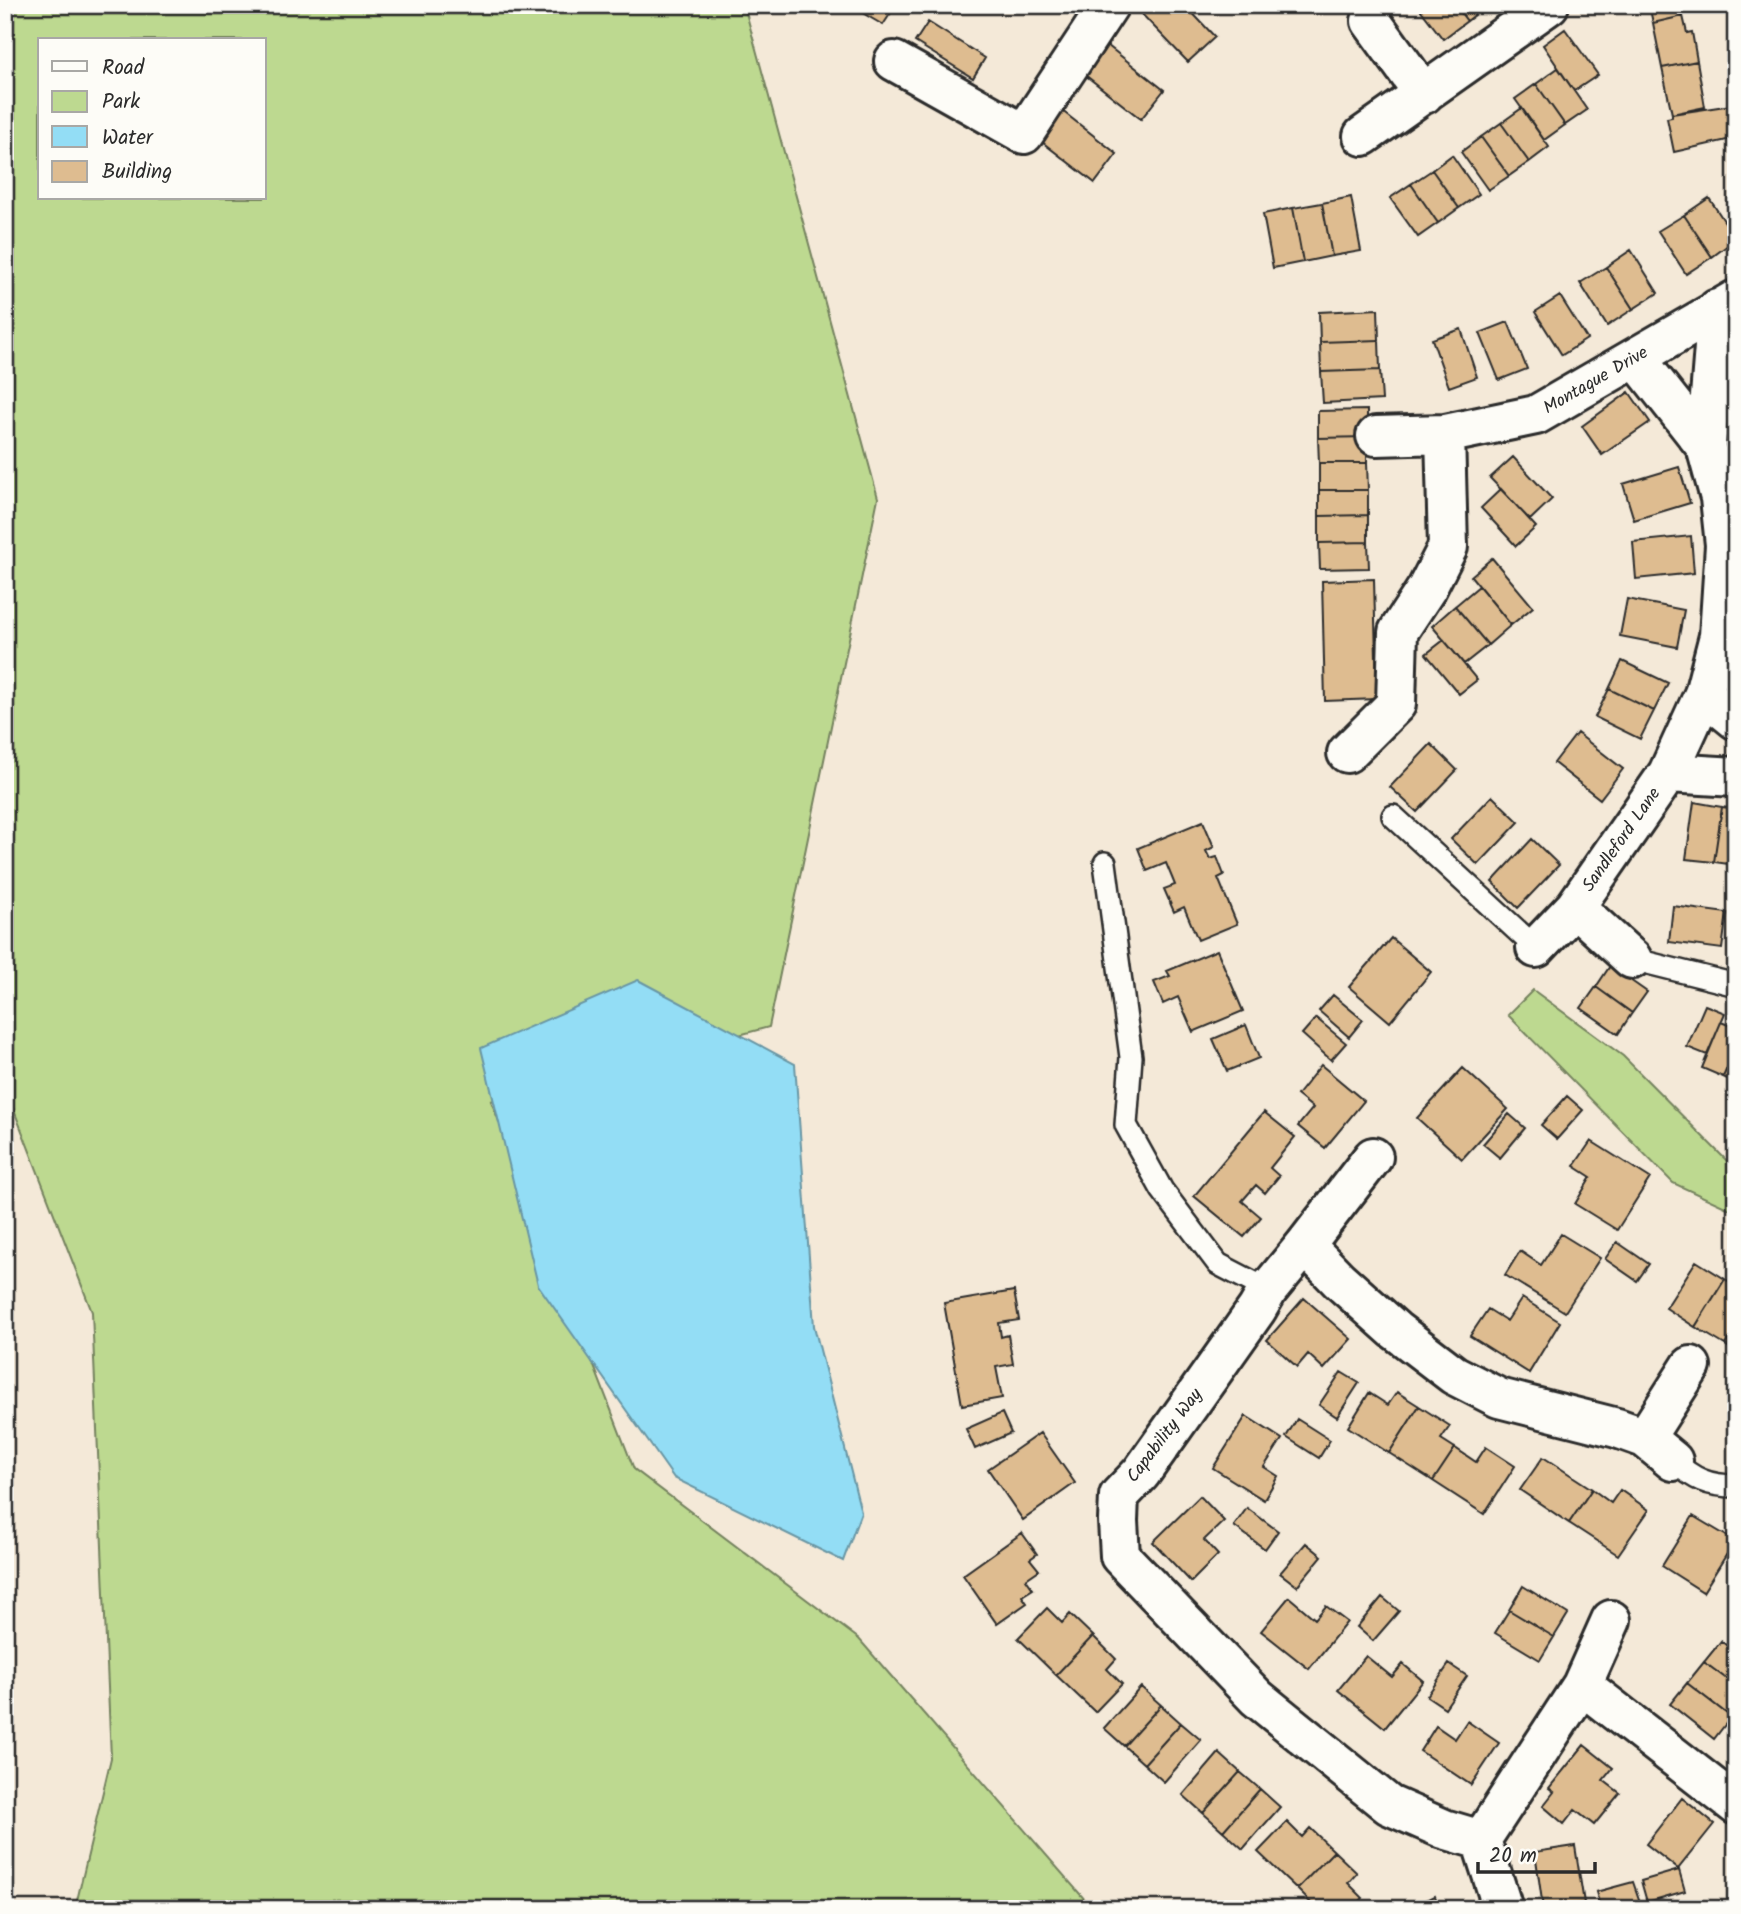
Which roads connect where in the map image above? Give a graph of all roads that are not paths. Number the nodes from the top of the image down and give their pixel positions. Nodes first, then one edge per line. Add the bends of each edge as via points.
1 (1109, 5) edge
2 (1549, 5) edge
3 (1371, 21) dead end
4 (894, 61) dead end
5 (1424, 94) junction
6 (1363, 135) dead end
7 (1726, 304) edge
8 (1636, 358) junction
9 (1445, 434) junction
10 (1376, 436) dead end
11 (1706, 447) junction
12 (1704, 694) junction
13 (1736, 720) edge
14 (1347, 753) dead end
15 (1668, 774) junction
16 (1736, 777) edge
17 (1393, 816) dead end
18 (1105, 863) dead end
19 (1575, 907) junction
20 (1536, 948) joint
21 (1632, 959) joint
22 (1736, 985) edge
23 (1373, 1157) dead end
24 (1305, 1245) junction
25 (1268, 1290) junction
26 (1691, 1366) dead end
27 (1659, 1449) junction
28 (1736, 1486) edge
29 (1611, 1620) dead end
30 (1582, 1685) junction
31 (1736, 1805) edge
32 (1480, 1840) junction
33 (1503, 1909) edge

1 - 4 street via 1024,134
2 - 5 street
3 - 5 street
5 - 6 street
7 - 8 street, Montague Drive
7 - 11 street, Sandleford Lane
8 - 9 street, Montague Drive via 1536,415
8 - 11 street, Sandleford Lane
9 - 10 street, Montague Drive
9 - 14 street via 1448,547 1398,632 1396,704
11 - 12 street, Sandleford Lane via 1720,498 1726,545 1719,636
12 - 13 street
12 - 15 street, Sandleford Lane
15 - 16 street, Sandleford Lane
15 - 19 street, Sandleford Lane
17 - 20 lane
18 - 25 lane via 1131,1057 1126,1125 1162,1190 1218,1264
19 - 20 street, Sandleford Lane
19 - 21 street, Sandleford Lane
21 - 22 lane
23 - 24 street, Capability Way
24 - 25 street, Capability Way
24 - 27 street via 1395,1330 1454,1376 1499,1398 1617,1428
25 - 32 street, Capability Way via 1141,1473 1119,1496 1121,1556 1257,1698 1389,1805
26 - 27 street
27 - 28 lane via 1693,1479
29 - 30 street
30 - 31 street
30 - 32 street
32 - 33 street

